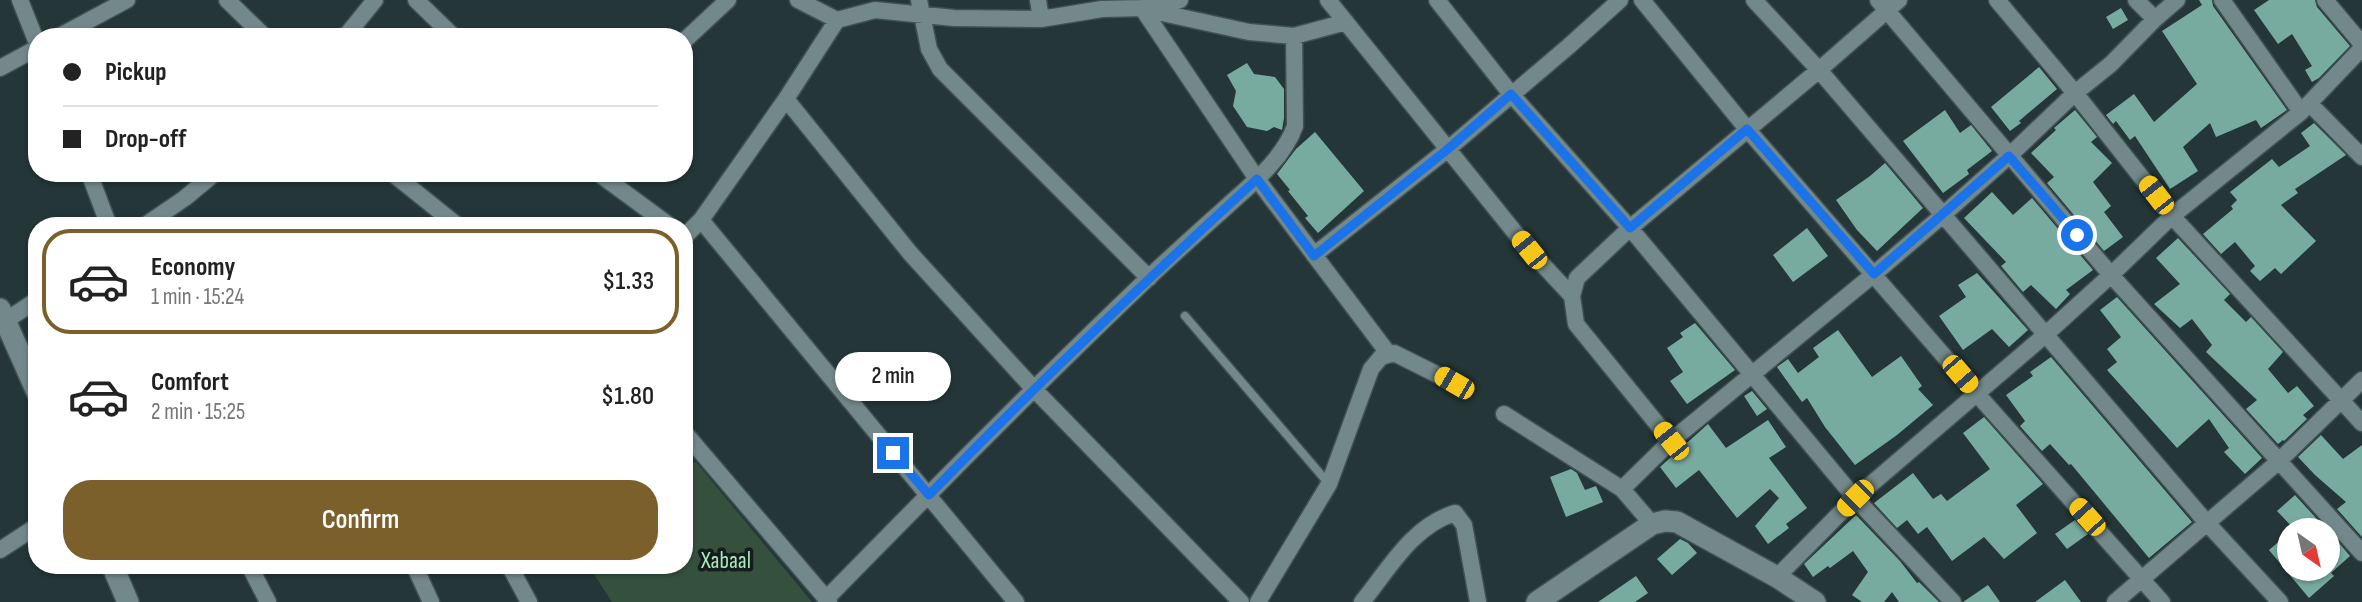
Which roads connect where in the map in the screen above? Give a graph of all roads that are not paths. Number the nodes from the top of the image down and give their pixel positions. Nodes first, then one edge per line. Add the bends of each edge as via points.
1 (20, 0) edge
2 (127, 0) edge
3 (227, 0) edge
4 (375, 0) edge
5 (416, 0) edge
6 (728, 0) edge
7 (798, 0) edge
8 (1038, 0) edge
9 (1180, 0) edge
10 (1328, 0) edge
11 (1437, 0) edge
12 (1620, 0) edge
13 (1642, 0) edge
14 (1754, 0) edge
15 (1997, 0) edge
16 (2136, 0) edge
17 (2177, 0) edge
18 (2222, 0) edge
19 (2326, 0) edge
20 (1888, 3) edge
21 (920, 8) edge
22 (1142, 8) junction
23 (1041, 19) junction
24 (2155, 19) junction
25 (837, 20) junction
26 (1346, 22) junction
27 (30, 28) edge
28 (75, 28) edge
29 (256, 28) edge
30 (352, 28) edge
31 (445, 28) edge
32 (693, 33) edge
33 (1294, 37) junction
34 (2362, 46) edge
35 (28, 51) edge
36 (0, 68) edge
37 (1819, 70) junction
38 (2075, 93) junction
39 (1511, 94) junction
40 (786, 99) junction
41 (2306, 108) junction
42 (1747, 129) junction
43 (1448, 149) junction
44 (2009, 156) junction
45 (2362, 157) edge
46 (1257, 179) junction
47 (93, 182) edge
48 (204, 182) edge
49 (403, 182) edge
50 (609, 182) edge
51 (1944, 214) junction
52 (2172, 216) junction
53 (106, 217) edge
54 (157, 217) edge
55 (447, 217) edge
56 (658, 217) edge
57 (701, 220) junction
58 (693, 228) edge
59 (1630, 228) junction
60 (1314, 256) junction
61 (1874, 274) junction
62 (2112, 275) junction
63 (1149, 278) junction
64 (1572, 296) junction
65 (28, 303) edge
66 (2, 313) edge
67 (1185, 316) dead end
68 (2045, 335) junction
69 (1388, 353) junction
70 (28, 372) edge
71 (1752, 374) junction
72 (2362, 380) edge
73 (1454, 383) dead end
74 (1033, 388) junction
75 (1977, 394) junction
76 (2342, 401) junction
77 (1504, 414) dead end
78 (2362, 422) edge
79 (1671, 441) junction
80 (693, 443) edge
81 (2278, 462) junction
82 (1329, 484) junction
83 (1622, 489) junction
84 (929, 495) junction
85 (1855, 498) junction
86 (2207, 523) junction
87 (1652, 524) junction
88 (28, 532) edge
89 (0, 550) edge
90 (2362, 553) edge
91 (117, 574) edge
92 (254, 574) edge
93 (418, 574) edge
94 (514, 574) edge
95 (1777, 577) junction
96 (2142, 579) junction
97 (827, 600) edge
98 (128, 602) edge
99 (268, 602) edge
100 (431, 602) edge
101 (529, 602) edge
102 (1016, 602) edge
103 (1241, 602) edge
104 (1258, 602) edge
105 (1362, 602) edge
106 (1478, 602) edge
107 (1537, 602) edge
108 (1815, 602) edge
109 (1953, 602) edge
110 (2115, 602) edge
111 (2162, 602) edge
112 (2280, 602) edge

1 - 27 street
2 - 28 street
3 - 29 street
4 - 30 street
5 - 31 street
6 - 32 street
7 - 25 street
8 - 23 street
9 - 22 street
10 - 26 street
11 - 39 street
12 - 39 street
13 - 42 street
14 - 37 street
15 - 38 street
16 - 24 street
17 - 24 street
18 - 41 street
19 - 34 street
20 - 37 street
20 - 44 street
21 - 23 street via 987,19
21 - 25 street via 875,10
21 - 63 street via 929,49 940,69
22 - 23 street
22 - 33 street via 1249,32
22 - 46 street
24 - 38 street
25 - 40 street
26 - 33 street
26 - 43 street
33 - 46 street via 1295,126 1286,146
34 - 41 street
35 - 36 street
37 - 42 street
37 - 51 street
38 - 44 street
38 - 52 street
39 - 43 street
39 - 59 street
40 - 57 street
40 - 74 street via 910,253
41 - 45 street
41 - 52 street
42 - 59 street
42 - 61 street
43 - 60 street
43 - 64 street
44 - 51 street
44 - 62 street
46 - 60 street
46 - 63 street
47 - 53 street
48 - 54 street
49 - 55 street
50 - 56 street
51 - 61 street
51 - 68 street
52 - 62 street
52 - 76 street
57 - 58 street
57 - 84 street
59 - 64 street via 1577,278
59 - 71 street
60 - 69 street
61 - 71 street
61 - 75 street
62 - 68 street
62 - 81 street
63 - 74 street
64 - 79 street via 1576,324
65 - 66 street
66 - 70 street
67 - 82 lane
68 - 75 street
68 - 86 street
69 - 73 street
69 - 82 street via 1371,369
71 - 79 street
71 - 85 street
72 - 76 street
74 - 84 street
74 - 103 street
75 - 85 street
75 - 96 street
76 - 78 street
76 - 81 street
77 - 83 street
79 - 83 street
80 - 97 street
81 - 86 street
81 - 90 street
82 - 104 street
83 - 87 street
84 - 97 street
84 - 102 street
85 - 95 street
85 - 109 street
86 - 96 street
86 - 112 street
87 - 95 street via 1677,522
87 - 107 street
88 - 89 street
91 - 98 street
92 - 99 street
93 - 100 street
94 - 101 street
95 - 108 street
96 - 110 street
96 - 111 street
105 - 106 street via 1417,533 1439,517 1455,513 1464,525

